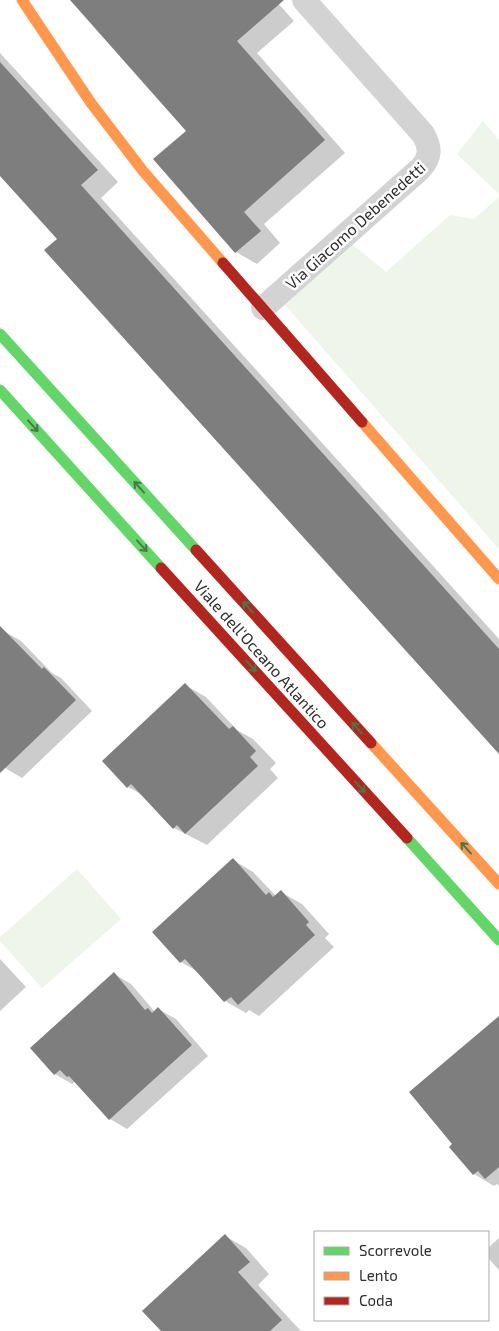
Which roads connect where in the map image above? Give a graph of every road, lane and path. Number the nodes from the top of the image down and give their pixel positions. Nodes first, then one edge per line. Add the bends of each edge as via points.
1 (22, 0) edge
2 (304, 0) edge
3 (263, 308) junction
4 (0, 334) edge
5 (0, 390) edge
6 (499, 579) edge
7 (499, 884) edge
8 (499, 940) edge

1 - 3 main road via 129,154
2 - 3 street, Via Giacomo Debenedetti via 423,134 430,149 429,157 420,169
3 - 6 main road
7 -> 4 main road, Viale dell'Oceano Atlantico
5 -> 8 main road, Viale dell'Oceano Atlantico

